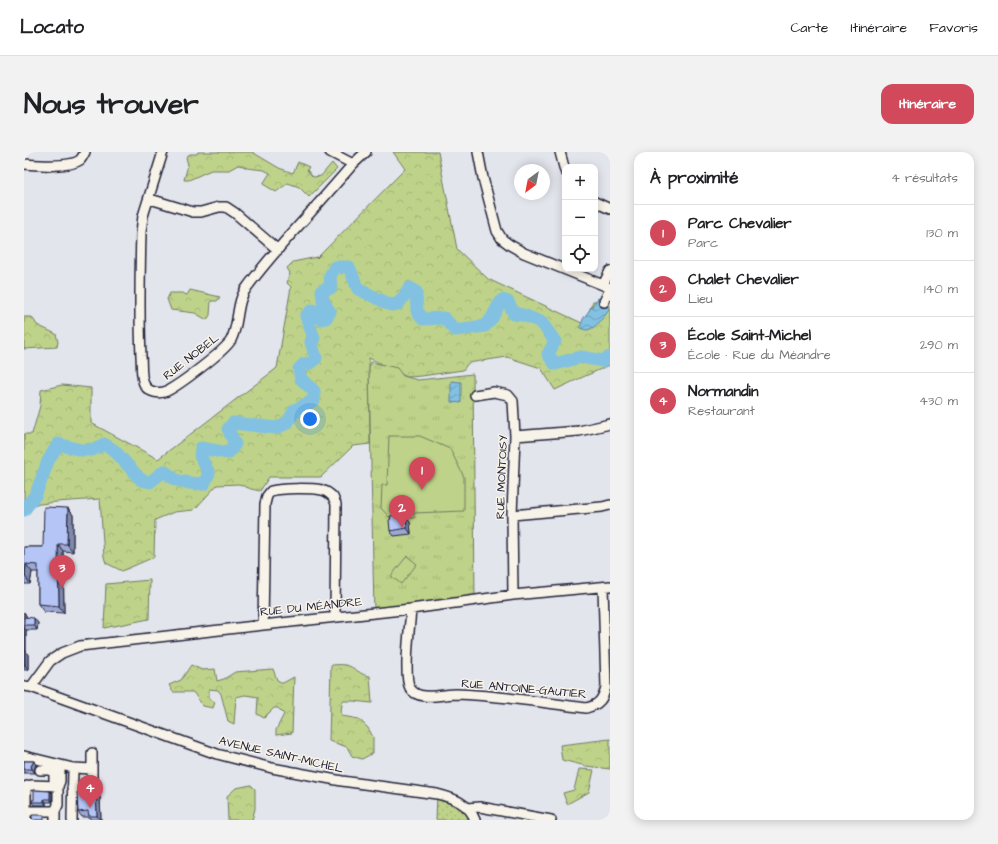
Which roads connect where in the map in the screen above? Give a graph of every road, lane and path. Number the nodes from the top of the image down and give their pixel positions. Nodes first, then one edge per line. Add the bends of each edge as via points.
1 (85, 152) edge
2 (163, 152) edge
3 (330, 152) edge
4 (366, 152) edge
5 (478, 152) edge
6 (560, 152) edge
7 (24, 164) edge
8 (353, 164) junction
9 (563, 164) edge
10 (150, 198) junction
11 (598, 203) edge
12 (610, 209) edge
13 (278, 250) junction
14 (610, 271) edge
15 (608, 287) edge
16 (604, 302) dead end
17 (475, 395) dead end
18 (610, 424) edge
19 (516, 436) junction
20 (610, 505) edge
21 (512, 515) junction
22 (606, 586) edge
23 (513, 595) junction
24 (411, 610) junction
25 (335, 617) junction
26 (263, 625) junction
27 (27, 686) edge
28 (92, 753) dead end
29 (24, 756) edge
30 (60, 765) junction
31 (73, 768) junction
32 (92, 768) junction
33 (40, 770) dead end
34 (58, 786) junction
35 (25, 788) edge
36 (72, 788) junction
37 (467, 808) junction
38 (26, 814) edge
39 (55, 816) edge
40 (72, 820) edge
41 (475, 820) edge
42 (551, 820) edge

1 - 7 street via 81,159 63,165
2 - 10 street, RUE NOBEL
3 - 8 street
4 - 8 street, RUE NOBEL
5 - 15 street via 497,231 502,239 524,253
6 - 9 street
8 - 13 street, RUE NOBEL
10 - 13 street via 193,212 226,207
10 - 13 street, RUE NOBEL via 140,232 140,332 142,379 150,391 166,391 222,351 230,341 236,326 241,297
11 - 12 street
14 - 15 street
15 - 16 street
17 - 19 street, RUE MONTOISY via 494,392 508,394 513,401
18 - 19 street via 579,431
19 - 21 street, RUE MONTOISY
20 - 21 street
21 - 23 street, RUE MONTOISY
22 - 23 street, RUE DU MÉANDRE
22 - 24 street, RUE ANTOINE-GAUTIER via 606,687 600,702 594,707 586,708 477,695 415,694 409,684 407,671
23 - 24 street, RUE DU MÉANDRE
24 - 25 street, RUE DU MÉANDRE
25 - 26 street, RUE DU MÉANDRE
25 - 26 street via 336,504 333,497 323,490 278,489 271,491 265,504
26 - 27 street, RUE DU MÉANDRE via 80,646 50,661
27 - 37 street, AVENUE SAINT-MICHEL via 217,754 272,768 342,781 437,794 458,800
28 - 32 street
29 - 30 street
30 - 31 street
30 - 34 street
31 - 32 street
31 - 36 street
32 - 36 street via 92,789
33 - 34 street via 52,770
34 - 35 street via 31,785
34 - 39 street
35 - 38 street
36 - 40 street
37 - 41 street, AVENUE SAINT-MICHEL
37 - 42 street via 480,807
38 - 39 street

